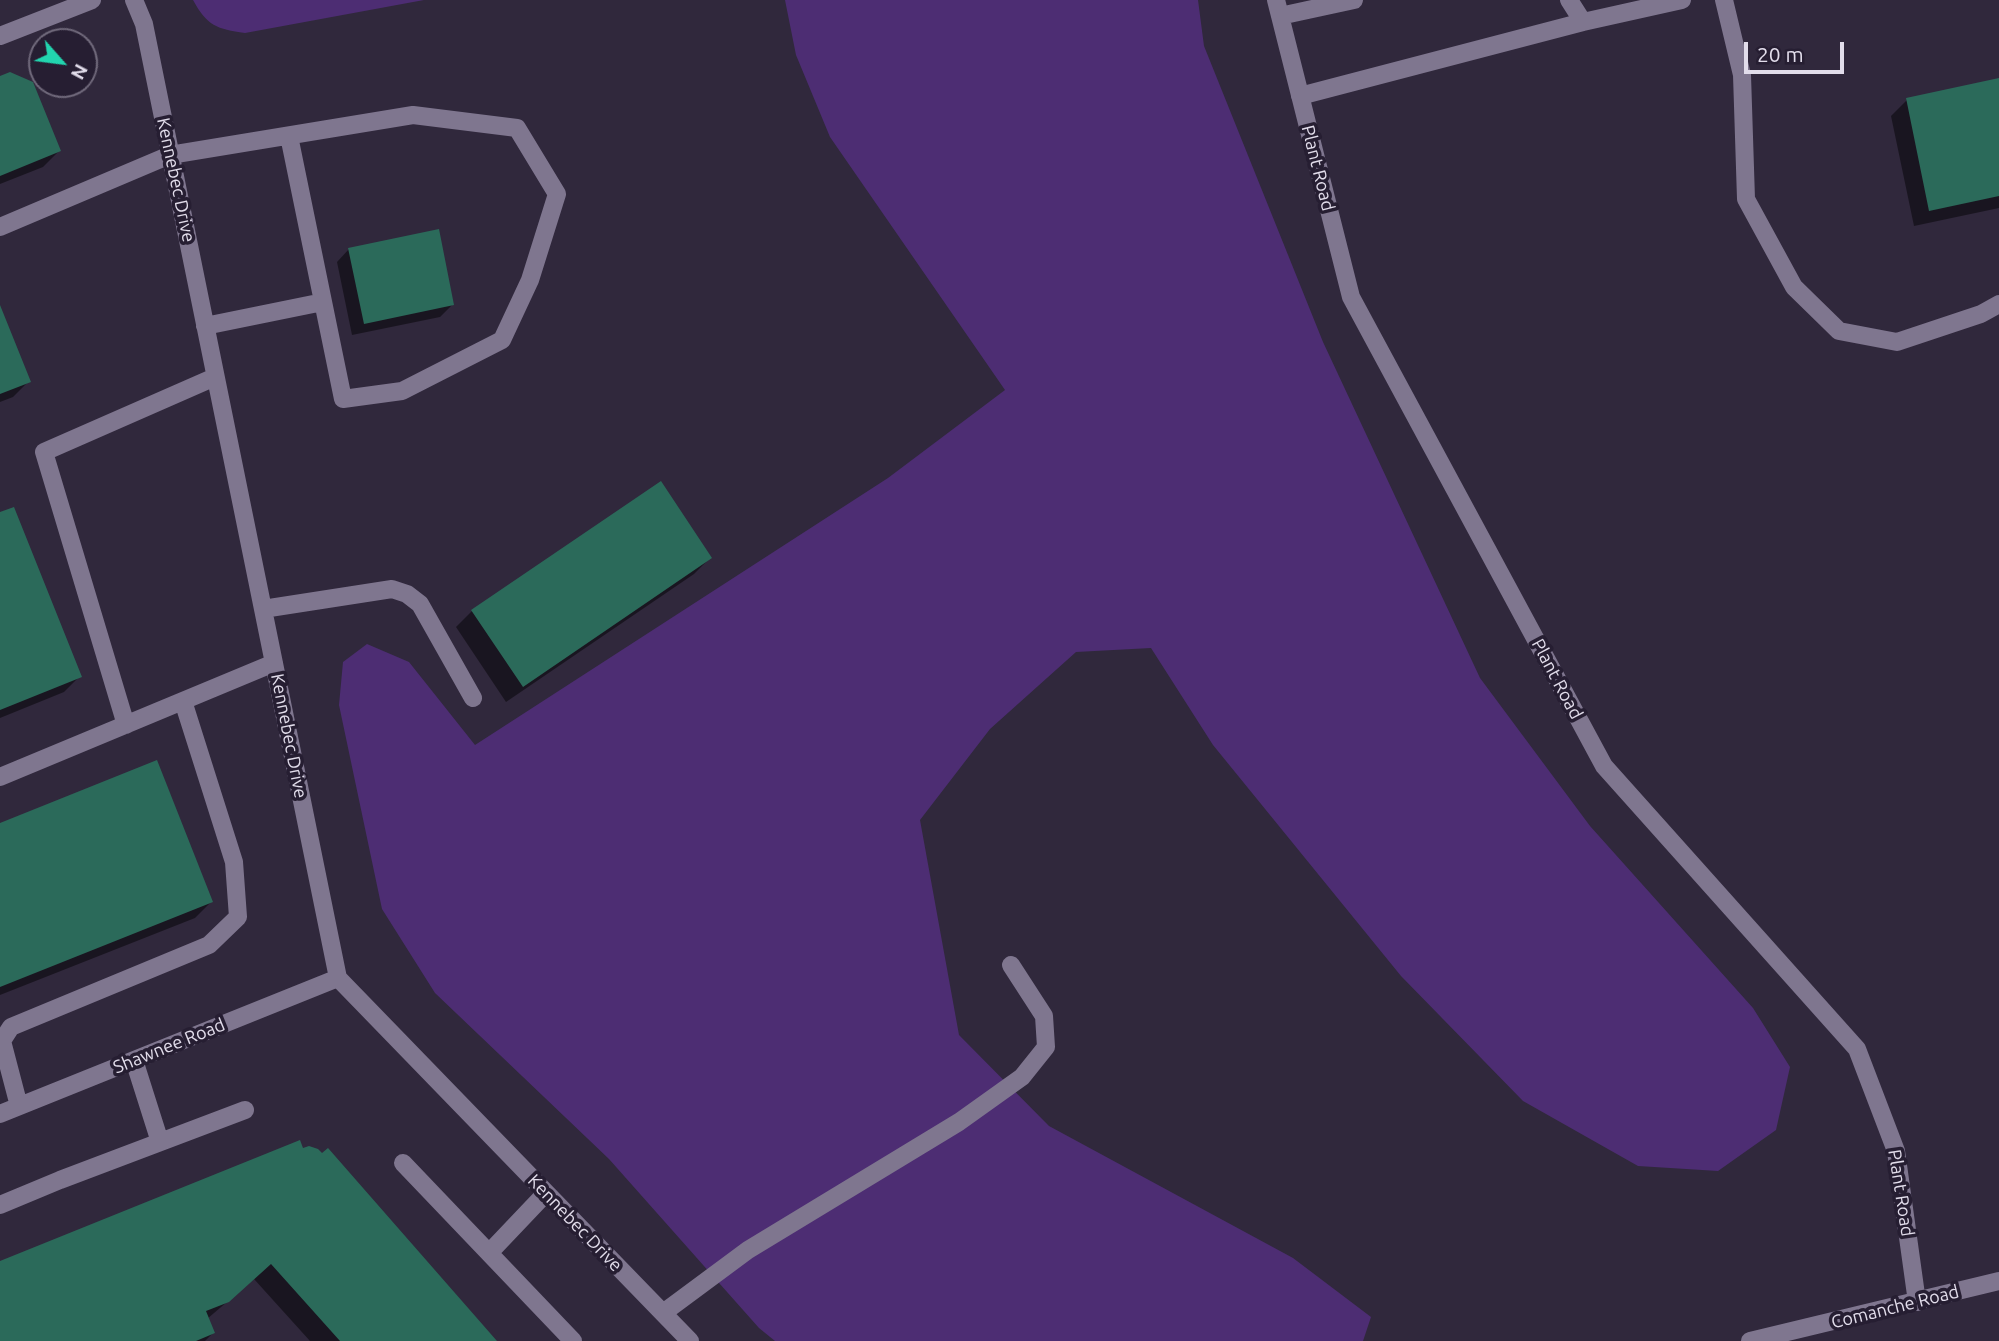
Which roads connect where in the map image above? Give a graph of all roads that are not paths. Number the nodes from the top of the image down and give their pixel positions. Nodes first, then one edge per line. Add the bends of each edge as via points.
1 (92, 0) edge
2 (134, 0) edge
3 (1354, 0) edge
4 (1569, 0) edge
5 (1682, 0) edge
6 (1724, 0) edge
7 (1278, 8) edge
8 (1583, 22) junction
9 (0, 36) edge
10 (1300, 96) junction
11 (289, 136) junction
12 (170, 155) junction
13 (0, 227) edge
14 (323, 302) junction
15 (1999, 304) edge
16 (205, 326) junction
17 (215, 377) junction
18 (263, 609) junction
19 (274, 663) junction
20 (473, 698) dead end
21 (183, 701) junction
22 (126, 725) junction
23 (0, 777) edge
24 (1011, 965) dead end
25 (338, 978) junction
26 (134, 1060) junction
27 (19, 1106) junction
28 (245, 1110) dead end
29 (0, 1114) edge
30 (160, 1142) junction
31 (402, 1163) dead end
32 (546, 1193) junction
33 (0, 1205) edge
34 (489, 1253) junction
35 (1999, 1281) edge
36 (1917, 1303) junction
37 (663, 1313) junction
38 (573, 1341) edge
39 (690, 1341) edge
40 (1750, 1341) edge

1 - 9 street
2 - 12 street, Kennebec Drive via 144,24
3 - 7 street
4 - 8 street
5 - 8 street
6 - 15 street via 1742,75 1746,200 1794,287 1839,331 1897,342
7 - 10 street, Plant Road
8 - 10 street
10 - 36 street, Plant Road via 1351,297 1604,766 1857,1049 1896,1151
11 - 12 street
11 - 14 street
11 - 14 street via 412,115 517,128 557,194 530,280 502,340 402,391 343,399
12 - 13 street
12 - 16 street, Kennebec Drive
14 - 16 street
16 - 17 street, Kennebec Drive
17 - 18 street, Kennebec Drive
17 - 22 street via 44,452
18 - 19 street, Kennebec Drive
18 - 20 street via 392,589 407,593 420,604
19 - 21 street
19 - 25 street, Kennebec Drive
21 - 22 street
21 - 27 street via 234,862 238,917 209,945 11,1027 2,1041
22 - 23 street
24 - 37 street via 1044,1016 1046,1047 1023,1077 959,1122 748,1250
25 - 26 street, Shawnee Road
25 - 32 street, Kennebec Drive
26 - 27 street, Shawnee Road
26 - 30 street
27 - 29 street, Shawnee Road
28 - 30 street
30 - 33 street
31 - 34 street
32 - 34 street
32 - 37 street, Kennebec Drive
34 - 38 street
35 - 36 street, Comanche Road
36 - 40 street, Comanche Road
37 - 39 street, Kennebec Drive

